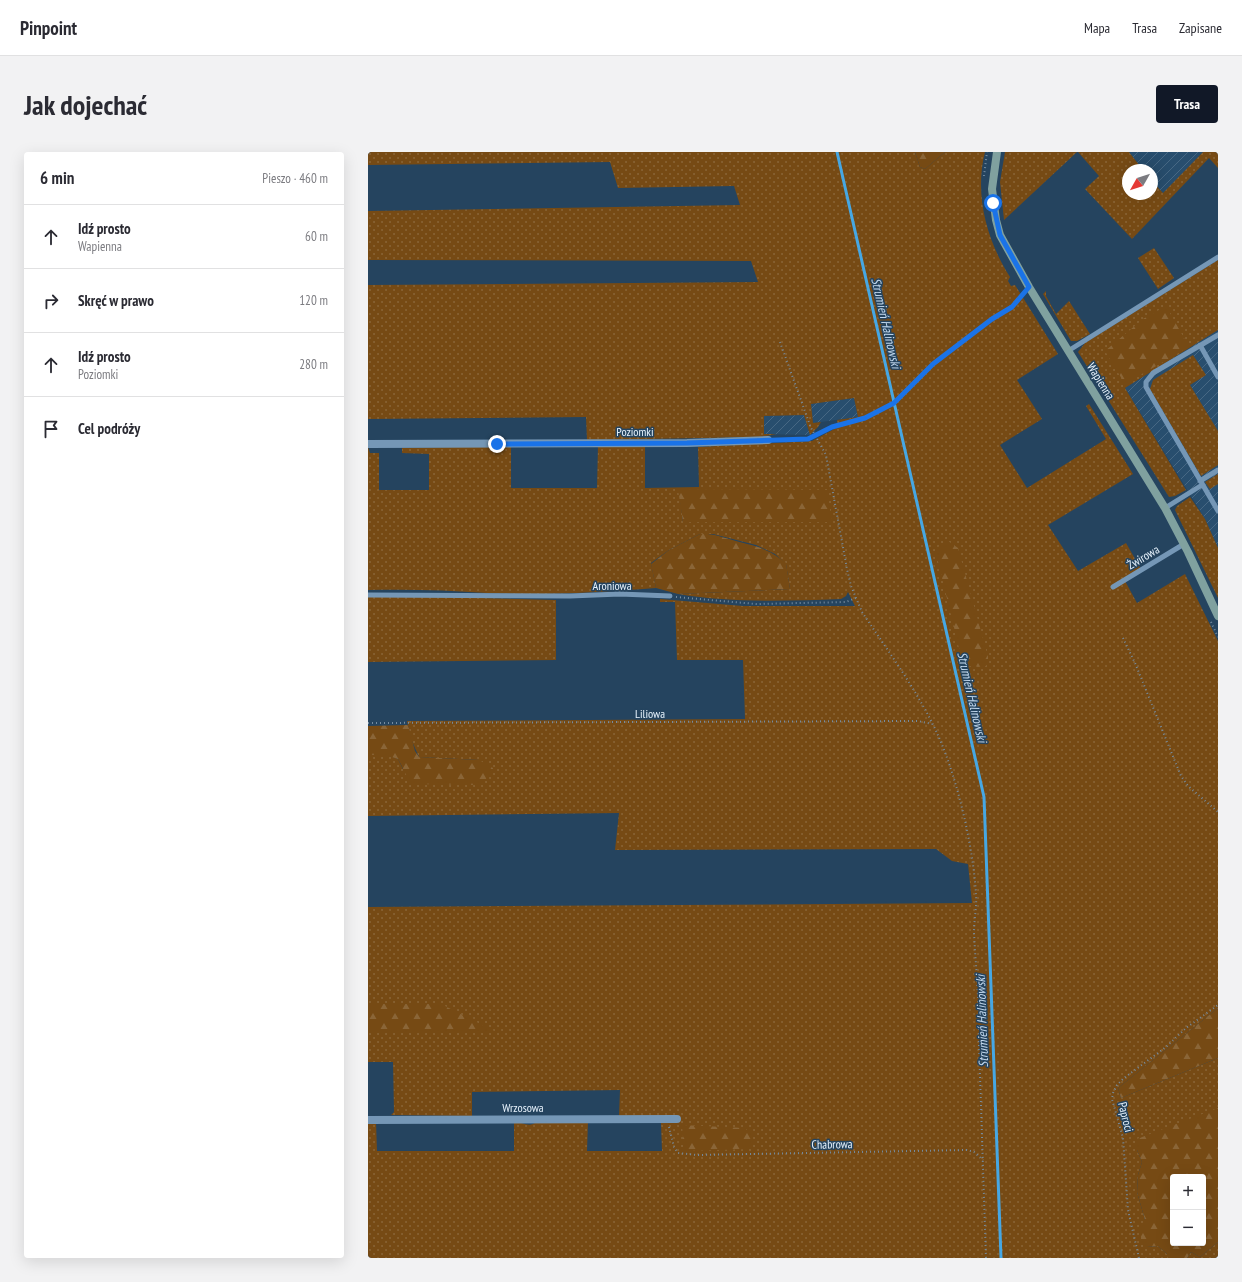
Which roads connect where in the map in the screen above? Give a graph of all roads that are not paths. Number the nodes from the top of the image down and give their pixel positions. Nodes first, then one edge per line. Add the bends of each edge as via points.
1 (997, 152) edge
2 (1218, 257) edge
3 (1218, 335) edge
4 (1200, 345) junction
5 (1068, 351) junction
6 (1218, 377) edge
7 (768, 440) road end
8 (368, 444) edge
9 (1218, 470) edge
10 (1201, 483) junction
11 (1165, 508) junction
12 (1218, 511) edge
13 (1184, 544) junction
14 (1113, 587) dead end
15 (368, 595) edge
16 (670, 596) road end
17 (1218, 616) edge
18 (677, 1118) dead end
19 (368, 1120) edge

1 - 5 street, Wapienna via 992,189 1000,235
2 - 5 lane
3 - 4 lane
4 - 6 lane
4 - 10 lane via 1149,377 1146,387
5 - 11 street, Wapienna
7 - 8 street, Poziomki via 679,443
9 - 10 lane
10 - 11 lane
10 - 12 lane
11 - 13 street, Wapienna
13 - 14 lane, Żwirowa
13 - 17 street, Wapienna
15 - 16 lane, Aroniowa
18 - 19 street, Wrzosowa

